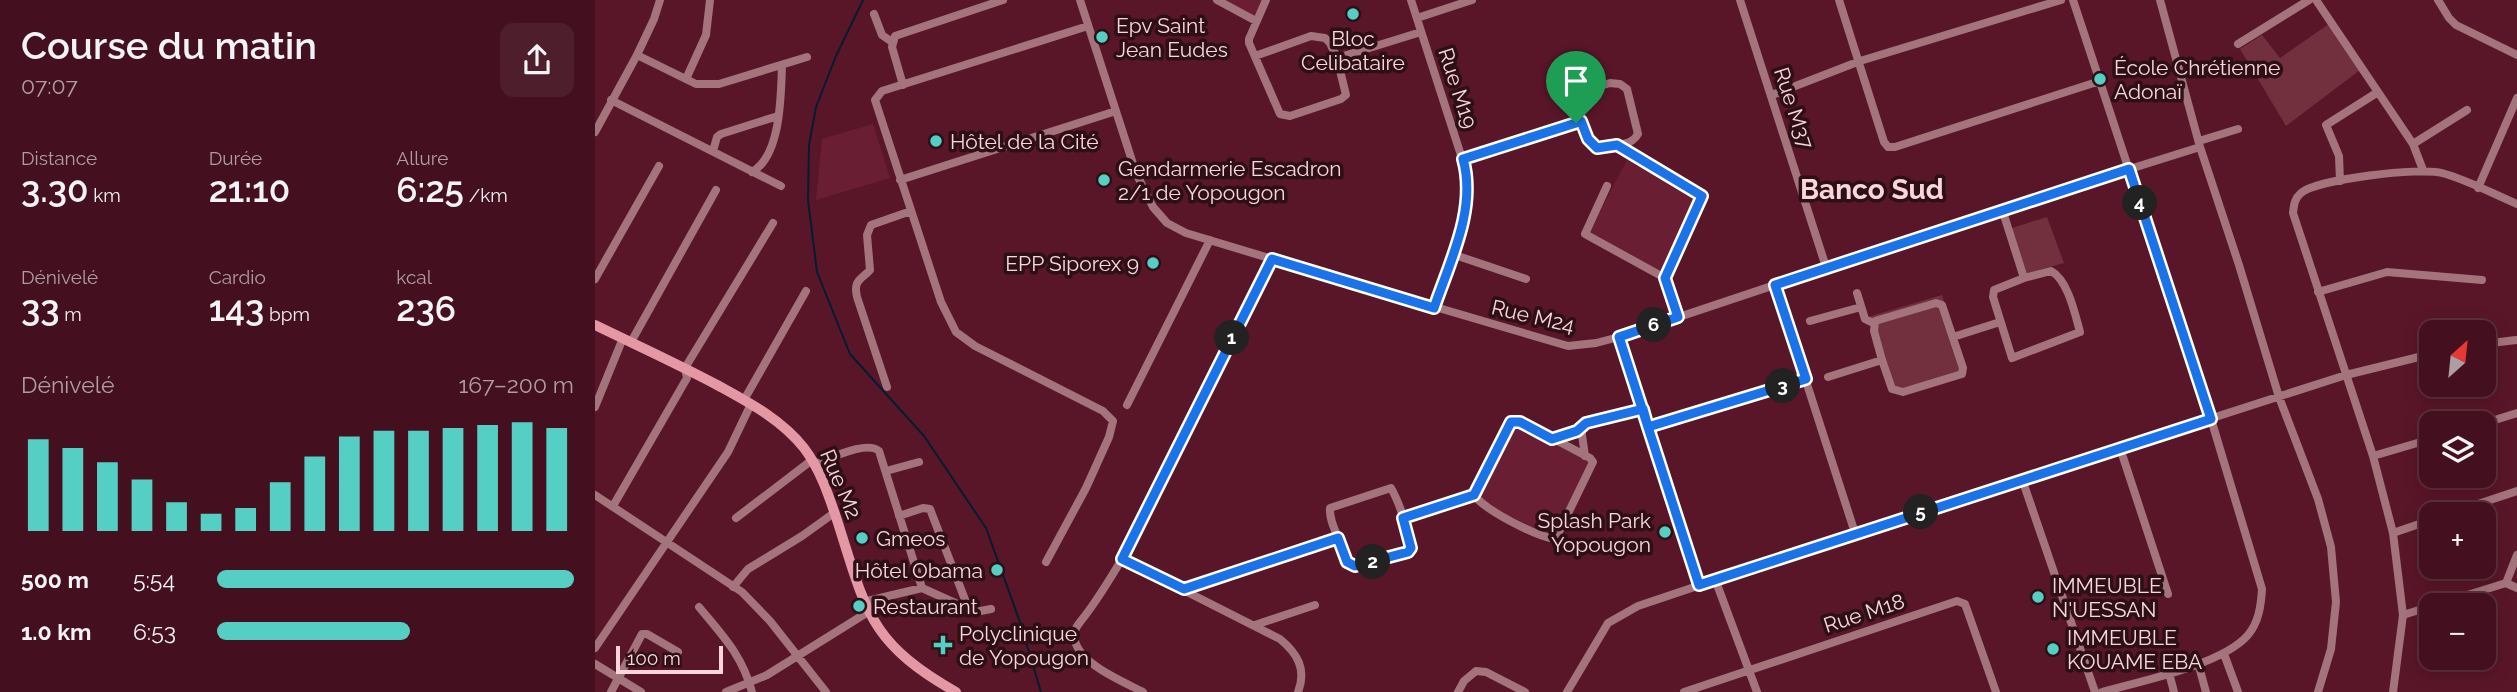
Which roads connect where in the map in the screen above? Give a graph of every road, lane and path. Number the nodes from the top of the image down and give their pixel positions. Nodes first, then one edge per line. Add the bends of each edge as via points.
1 (660, 0) edge
2 (710, 0) edge
3 (1003, 0) edge
4 (1080, 0) edge
5 (1217, 0) edge
6 (1266, 0) edge
7 (1411, 0) edge
8 (1472, 0) edge
9 (1741, 0) edge
10 (1839, 0) edge
11 (2061, 0) edge
12 (2073, 0) edge
13 (2160, 0) edge
14 (2309, 0) edge
15 (2316, 0) edge
16 (2438, 0) edge
17 (874, 14) dead end
18 (1417, 18) junction
19 (1256, 21) junction
20 (1088, 26) junction
21 (1421, 32) junction
22 (892, 41) junction
23 (2238, 44) dead end
24 (637, 55) junction
25 (2517, 55) edge
26 (1255, 56) junction
27 (807, 57) dead end
28 (1336, 58) junction
29 (1860, 61) junction
30 (782, 65) junction
31 (686, 79) junction
32 (2100, 81) junction
33 (903, 85) junction
34 (2378, 92) junction
35 (1772, 95) junction
36 (2517, 98) edge
37 (611, 100) junction
38 (2467, 110) dead end
39 (1116, 111) junction
40 (778, 116) junction
41 (1581, 121) junction
42 (2238, 129) dead end
43 (595, 132) edge
44 (2200, 144) junction
45 (2413, 144) junction
46 (1617, 145) junction
47 (713, 151) junction
48 (1463, 159) junction
49 (659, 166) dead end
50 (2129, 169) junction
51 (2423, 170) junction
52 (752, 172) junction
53 (900, 180) junction
54 (2340, 181) junction
55 (781, 186) dead end
56 (1607, 187) dead end
57 (2478, 188) junction
58 (716, 190) dead end
59 (2517, 204) edge
60 (2002, 209) junction
61 (911, 211) junction
62 (773, 223) dead end
63 (1210, 240) junction
64 (1452, 254) junction
65 (1272, 259) junction
66 (1826, 267) junction
67 (1665, 278) junction
68 (2024, 278) junction
69 (595, 279) edge
70 (1526, 279) dead end
71 (2482, 280) dead end
72 (1775, 285) junction
73 (806, 291) dead end
74 (2318, 292) junction
75 (1857, 293) dead end
76 (1861, 307) junction
77 (1434, 308) junction
78 (1678, 317) junction
79 (1810, 321) dead end
80 (1873, 323) junction
81 (2000, 323) junction
82 (595, 325) edge
83 (1619, 337) junction
84 (1953, 337) junction
85 (627, 340) junction
86 (2516, 340) edge
87 (2496, 342) edge
88 (2419, 357) edge
89 (1882, 360) junction
90 (685, 368) junction
91 (2346, 375) junction
92 (1828, 377) dead end
93 (1806, 379) junction
94 (887, 387) dead end
95 (2279, 397) junction
96 (747, 402) junction
97 (1127, 405) dead end
98 (595, 407) edge
99 (1643, 409) junction
100 (2517, 413) edge
101 (2211, 419) junction
102 (2496, 420) edge
103 (1648, 427) junction
104 (1581, 428) junction
105 (1552, 439) junction
106 (2419, 443) edge
107 (2120, 448) junction
108 (1585, 456) junction
109 (2374, 456) junction
110 (813, 462) junction
111 (919, 462) dead end
112 (886, 471) junction
113 (2022, 479) junction
114 (2517, 491) edge
115 (595, 495) edge
116 (1474, 495) junction
117 (2484, 502) edge
118 (613, 506) junction
119 (834, 513) junction
120 (899, 516) junction
121 (736, 518) dead end
122 (1403, 518) junction
123 (2419, 524) edge
124 (1855, 533) junction
125 (2393, 533) junction
126 (1338, 538) junction
127 (665, 542) junction
128 (2517, 555) edge
129 (1122, 559) junction
130 (1046, 562) dead end
131 (1715, 579) junction
132 (2507, 583) junction
133 (1699, 585) junction
134 (733, 587) junction
135 (922, 588) junction
136 (2517, 588) edge
137 (1184, 589) junction
138 (2168, 594) dead end
139 (1315, 605) dead end
140 (699, 607) dead end
141 (866, 607) junction
142 (991, 609) dead end
143 (969, 610) junction
144 (2403, 615) junction
145 (1255, 625) junction
146 (595, 648) edge
147 (678, 652) dead end
148 (797, 654) junction
149 (2224, 654) junction
150 (2198, 663) junction
151 (595, 664) edge
152 (1749, 670) junction
153 (2169, 673) junction
154 (618, 678) junction
155 (751, 687) edge
156 (611, 692) edge
157 (641, 692) edge
158 (726, 692) edge
159 (826, 692) edge
160 (956, 692) edge
161 (1143, 692) edge
162 (1298, 692) edge
163 (1458, 692) edge
164 (1525, 692) edge
165 (1567, 692) edge
166 (1684, 692) edge
167 (1757, 692) edge
168 (1996, 692) edge
169 (2095, 692) edge
170 (2102, 692) edge
171 (2174, 692) edge
172 (2206, 692) edge
173 (2238, 692) edge
174 (2318, 692) edge
175 (2393, 692) edge

1 - 24 street
2 - 31 street via 706,35
3 - 22 street via 901,33
4 - 20 street, Rue M24
5 - 19 street
6 - 19 street
7 - 18 street, Rue M19
8 - 18 street
9 - 35 street, Rue M37
10 - 29 street
11 - 29 street
12 - 32 street
13 - 44 street
14 - 23 street
15 - 34 street
16 - 25 street via 2456,25
17 - 22 street via 882,35
18 - 21 street, Rue M19
19 - 26 street via 1248,39
20 - 33 street
20 - 39 street, Rue M24
21 - 28 street
21 - 48 street, Rue M19
22 - 33 street
24 - 31 street
24 - 37 street
26 - 28 street via 1315,35 1330,43
26 - 28 street via 1276,110 1285,117 1344,98
27 - 30 street
29 - 32 street via 1888,147
29 - 35 street
30 - 31 street via 719,84
30 - 40 street
32 - 50 street
33 - 53 street via 882,92 875,100
34 - 45 street
34 - 54 street via 2326,125 2339,156
35 - 66 street, Rue M37
36 - 57 street
37 - 43 street
37 - 47 street
38 - 45 street
39 - 53 street
39 - 63 street, Rue M24 via 1136,173 1153,207 1167,223
40 - 47 street via 721,134
40 - 52 street via 771,151
41 - 46 street via 1597,148
41 - 46 street via 1578,99 1583,91 1610,83 1624,86 1638,134 1631,142
41 - 48 street
42 - 44 street, Rue M24
44 - 50 street, Rue M24
44 - 95 street
45 - 51 street
46 - 67 street via 1702,196
47 - 52 street
48 - 64 street, Rue M19 via 1467,205
49 - 69 street
50 - 60 street, Rue M24
50 - 101 street
51 - 54 street
51 - 57 street
52 - 55 street
53 - 61 street
54 - 74 street via 2301,192 2294,202 2293,213
56 - 67 street via 1585,234
57 - 59 street
58 - 85 street
60 - 66 street, Rue M24
60 - 68 street
61 - 94 street via 875,222 868,229 870,270 855,285
61 - 130 street via 941,302 956,332 1103,411 1112,421 1086,488
62 - 90 street
63 - 65 street, Rue M24
63 - 97 street
64 - 70 street
64 - 77 street, Rue M19
65 - 77 street, Rue M24
65 - 129 street
66 - 72 street, Rue M24
67 - 78 street
68 - 81 street via 1994,290
68 - 81 street via 2051,271 2056,274 2080,333 2012,358
71 - 74 street via 2387,272
72 - 78 street, Rue M24
72 - 93 street
73 - 96 street
74 - 91 street
75 - 76 street
76 - 79 street
76 - 80 street via 1866,321
77 - 83 street, Rue M24 via 1564,345
78 - 83 street, Rue M24
80 - 84 street via 1940,303
80 - 89 street
81 - 84 street
82 - 85 street, Rue M2
83 - 99 street
84 - 89 street via 1963,372 1944,381 1897,392
85 - 90 street, Rue M2
85 - 98 street
86 - 87 street
88 - 91 street
89 - 92 street
90 - 96 street, Rue M2
90 - 118 street via 687,378
91 - 95 street
91 - 109 street
93 - 103 street
93 - 124 street
95 - 101 street
95 - 174 street via 2325,520 2335,578 2331,649
96 - 110 street, Rue M2 via 784,426
96 - 127 street via 728,452
99 - 103 street
99 - 104 street
100 - 102 street
101 - 107 street
101 - 149 street via 2262,589 2259,614 2249,634
103 - 133 street
104 - 105 street
104 - 108 street
105 - 108 street
105 - 116 street via 1511,422
106 - 109 street
107 - 113 street
107 - 138 street
108 - 116 street via 1592,465 1554,538 1495,512
109 - 125 street
110 - 112 street via 869,446 879,451
110 - 119 street, Rue M2
110 - 121 street
111 - 112 street
112 - 120 street
113 - 124 street
113 - 169 street
114 - 117 street
115 - 118 street
116 - 122 street
118 - 127 street
119 - 134 street via 748,569
119 - 141 street, Rue M2
120 - 135 street
120 - 143 street via 930,509
122 - 126 street via 1411,548 1408,552 1355,566 1347,562
122 - 126 street via 1391,488 1332,507 1329,513
123 - 125 street
124 - 131 street
125 - 144 street
126 - 137 street
127 - 134 street
127 - 146 street
128 - 132 street
129 - 137 street
129 - 161 street via 1074,637 1081,652 1100,670
131 - 133 street
131 - 152 street
132 - 136 street
132 - 144 street
133 - 165 street via 1639,606 1608,623
134 - 148 street via 771,621
135 - 141 street
135 - 143 street
137 - 145 street
139 - 145 street
140 - 155 street via 734,648
141 - 148 street
141 - 160 street, Rue M2 via 885,639 908,662
142 - 143 street
144 - 175 street
145 - 162 street via 1280,639 1297,657 1302,667
147 - 154 street via 642,634
148 - 155 street
148 - 159 street
149 - 150 street
149 - 173 street
150 - 153 street
150 - 172 street
151 - 154 street
152 - 166 street, Rue M18
152 - 167 street
152 - 168 street, Rue M18 via 1957,601 1965,604
153 - 170 street
153 - 171 street
154 - 156 street
154 - 157 street
155 - 158 street
163 - 164 street via 1476,671

